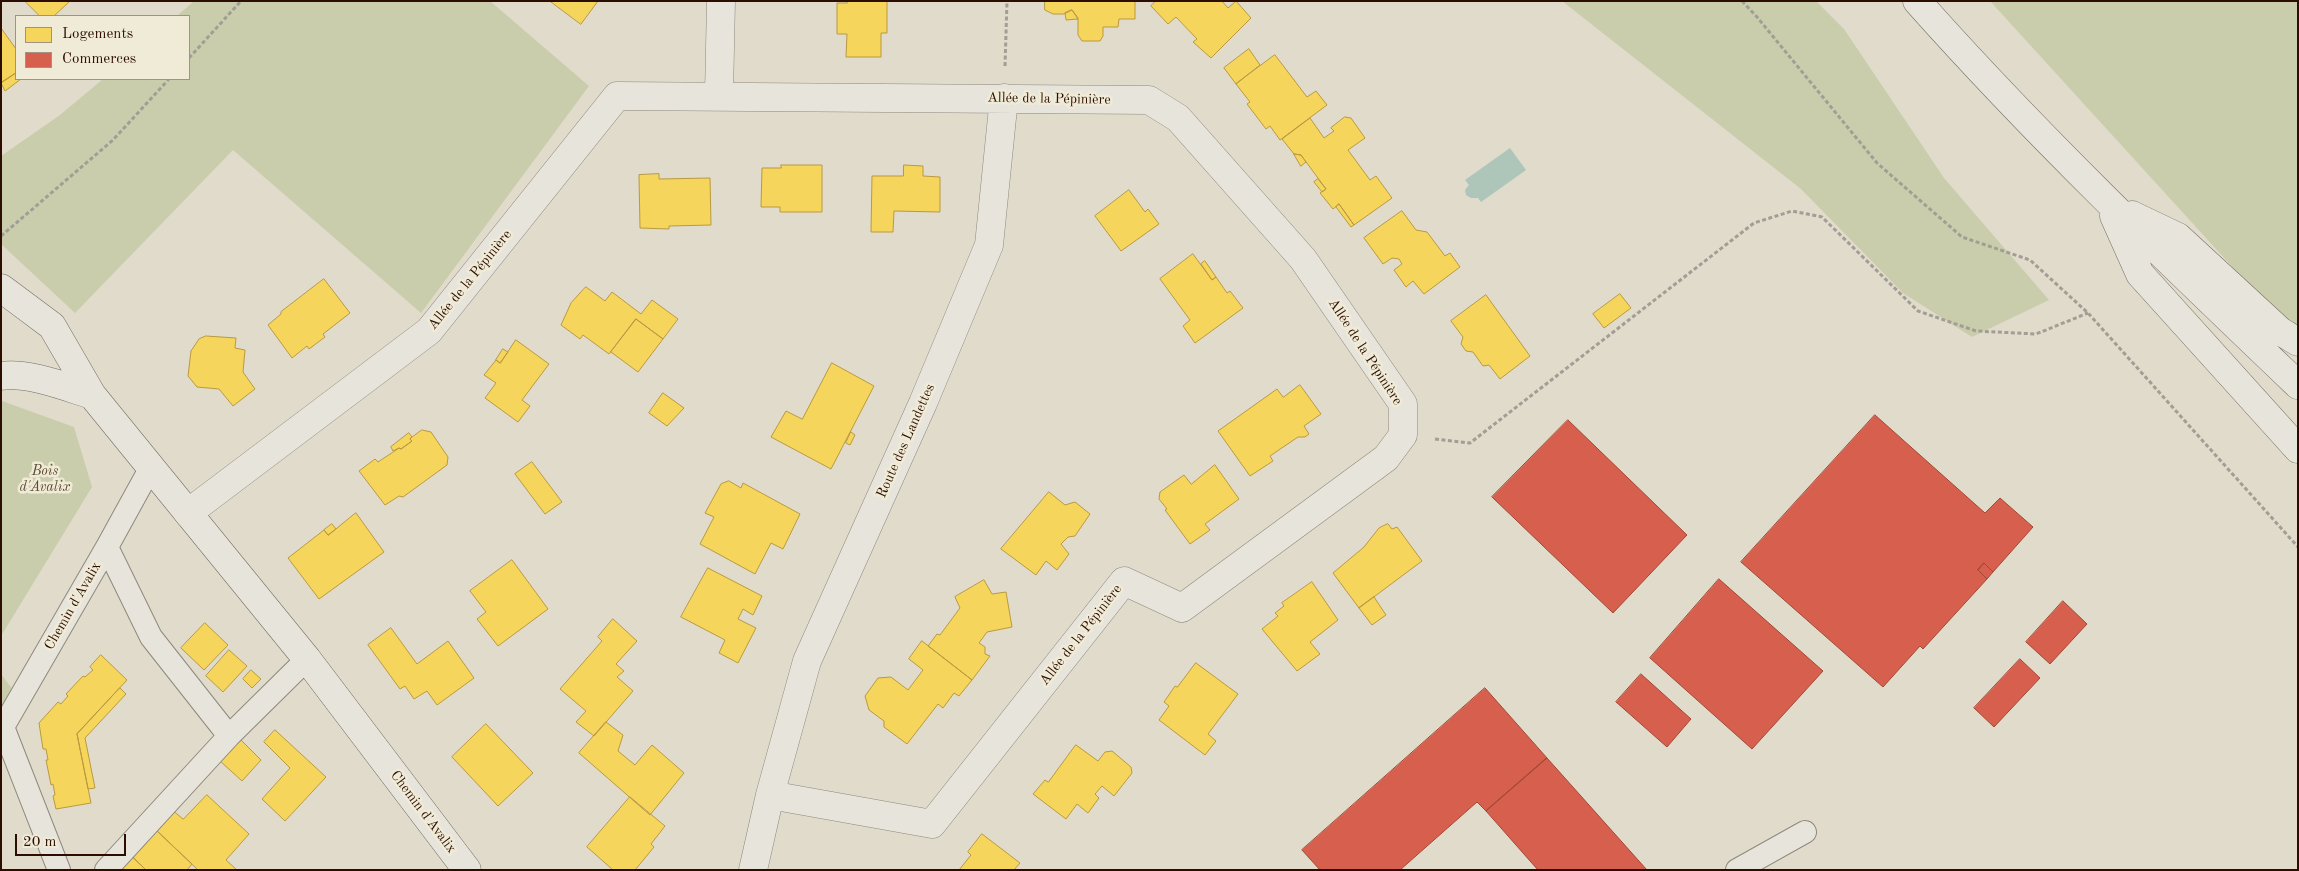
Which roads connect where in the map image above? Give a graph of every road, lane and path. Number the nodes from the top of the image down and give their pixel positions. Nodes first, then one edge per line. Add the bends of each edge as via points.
1 (241, 1) edge
2 (721, 1) edge
3 (1007, 1) edge
4 (1742, 1) edge
5 (1917, 1) edge
6 (190, 57) edge
7 (168, 80) edge
8 (719, 95) junction
9 (1004, 98) junction
10 (2108, 204) junction
11 (1, 236) edge
12 (1, 288) edge
13 (2088, 313) junction
14 (2298, 342) edge
15 (1, 376) edge
16 (2298, 384) edge
17 (92, 395) junction
18 (1403, 435) junction
19 (2298, 449) edge
20 (151, 467) junction
21 (188, 513) junction
22 (2298, 546) edge
23 (107, 547) junction
24 (307, 660) junction
25 (229, 736) junction
26 (770, 795) junction
27 (1805, 832) dead end
28 (59, 870) edge
29 (106, 870) edge
30 (467, 870) edge
31 (753, 870) edge
32 (1737, 870) edge

1 - 6 path
2 - 8 street
3 - 9 path
4 - 13 path via 1877,163 1962,237 2030,260
5 - 10 street
7 - 11 path via 113,140
8 - 9 street, Allée de la Pépinière
8 - 21 street, Allée de la Pépinière via 617,96 430,331
9 - 18 street, Allée de la Pépinière via 1149,100 1178,118 1303,259 1403,404
9 - 26 street, Route des Landettes via 989,245 923,403 807,661
10 - 14 street via 2178,238 2280,331
10 - 16 street
10 - 19 street via 2140,274
12 - 17 street, Chemin d'Avalix via 52,326
13 - 18 path via 2036,334 1976,331 1918,310 1822,217 1792,210 1754,223 1470,443
13 - 22 path
15 - 17 street via 46,381
17 - 20 street, Chemin d'Avalix
18 - 26 street, Allée de la Pépinière via 1386,458 1182,608 1124,581 932,824
20 - 21 street, Chemin d'Avalix
20 - 23 lane
21 - 24 street, Chemin d'Avalix
23 - 25 lane, Chemin d'Avalix via 151,637
23 - 28 lane, Chemin d'Avalix via 3,727
24 - 25 lane
24 - 30 street, Chemin d'Avalix
25 - 29 lane
26 - 31 street, Route des Landettes
27 - 32 lane

